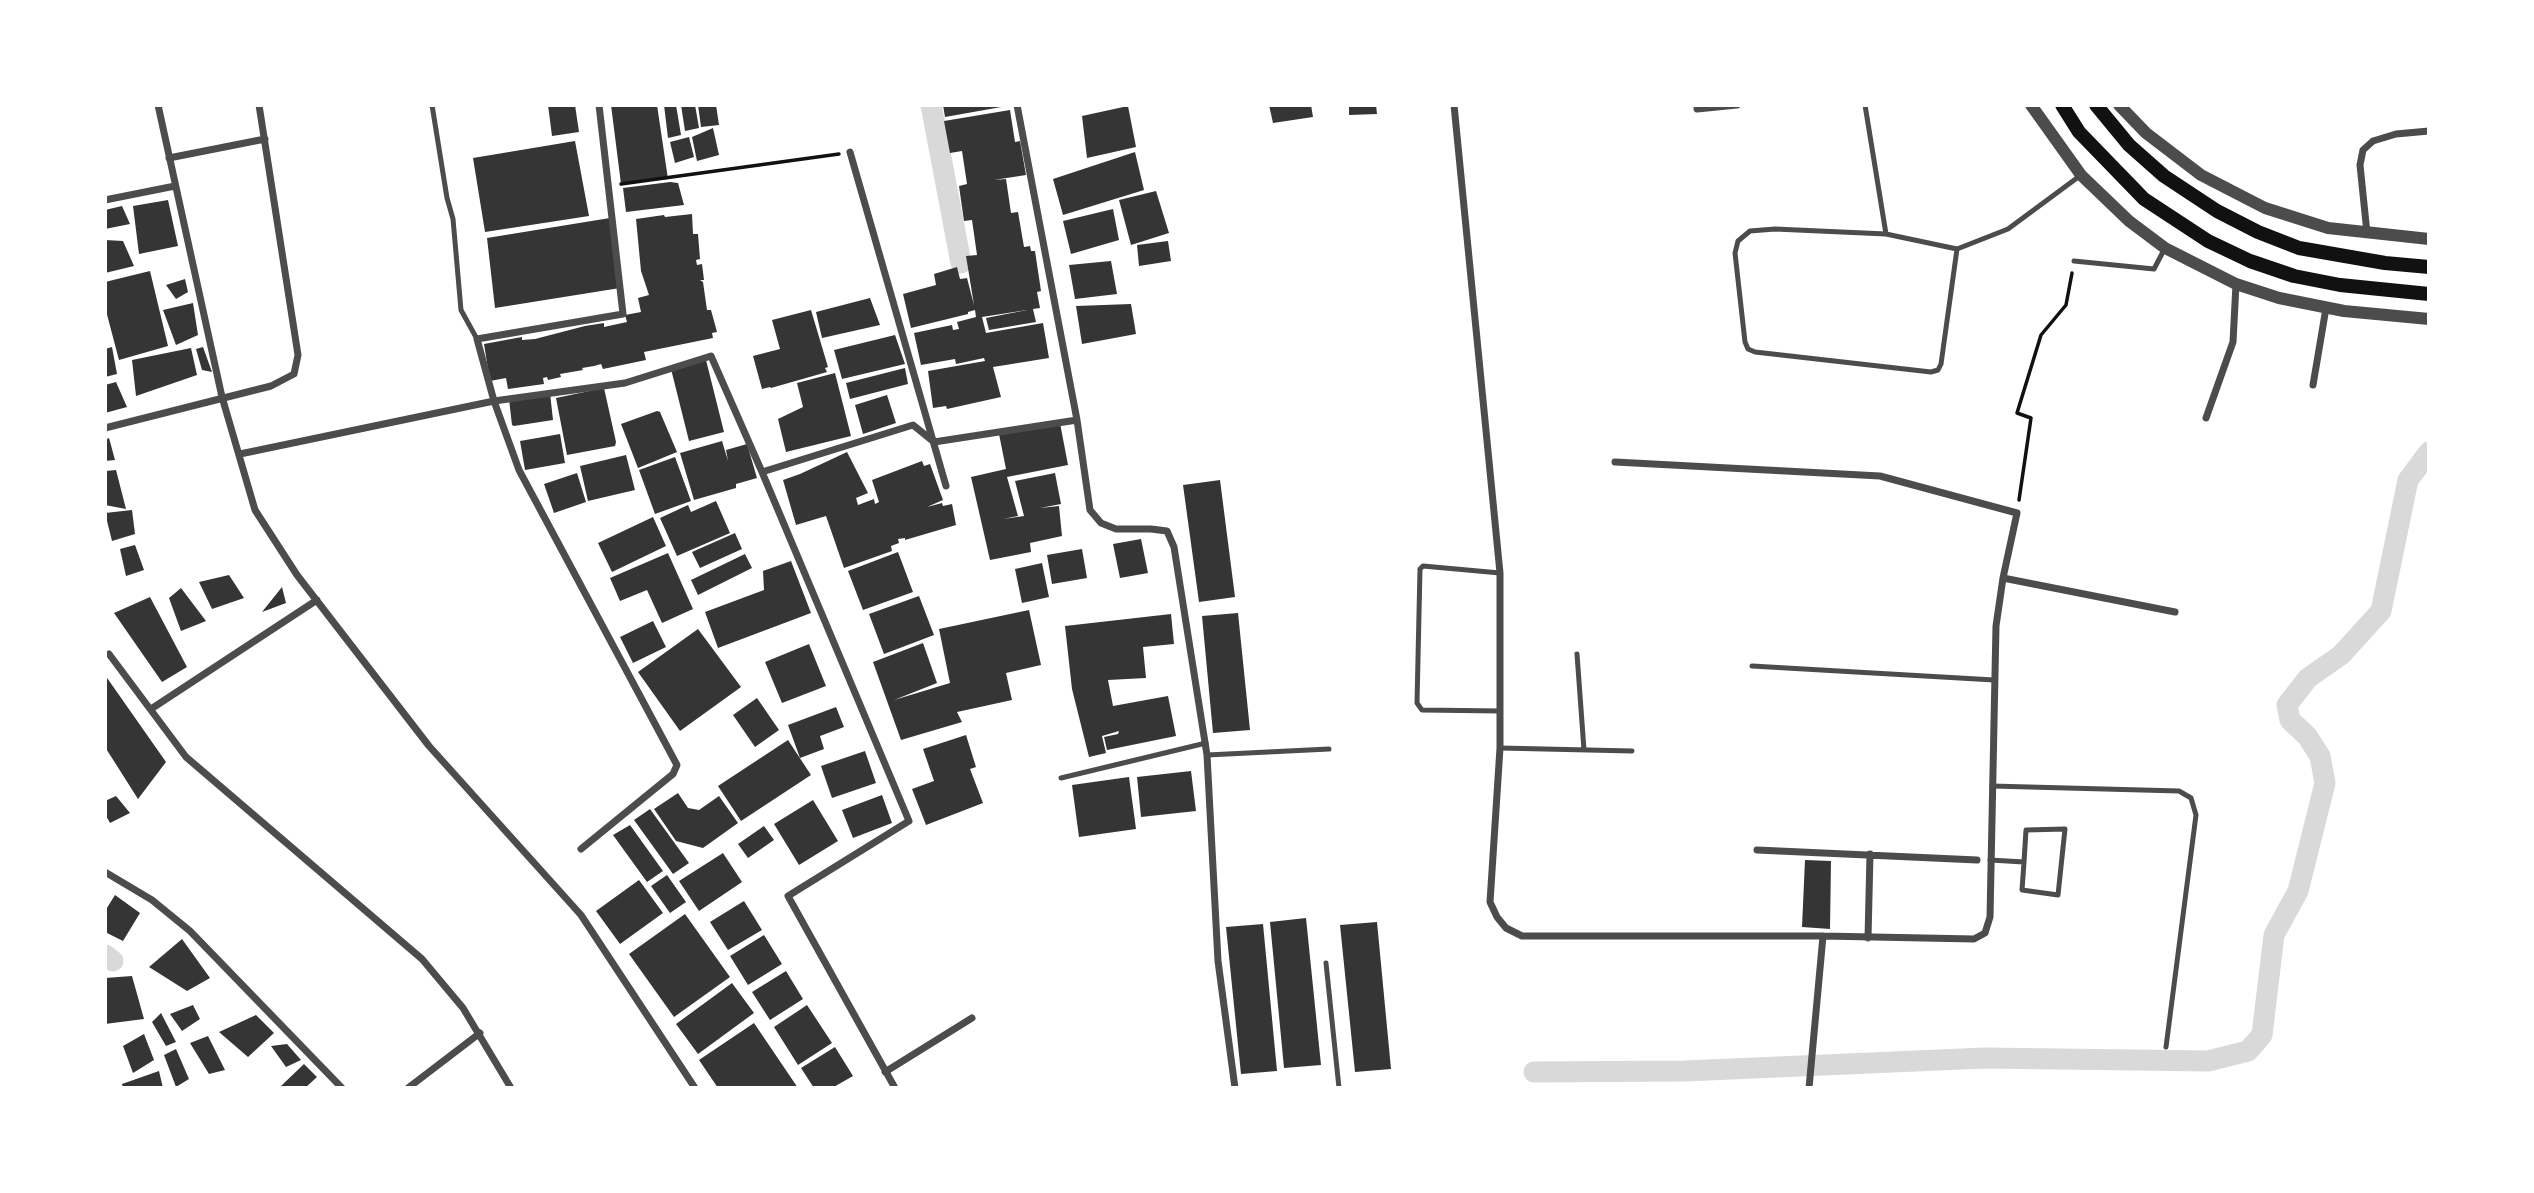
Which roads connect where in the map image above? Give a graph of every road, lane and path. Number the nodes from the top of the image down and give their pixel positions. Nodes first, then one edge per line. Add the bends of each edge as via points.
1 (158, 105) edge
2 (259, 105) edge
3 (432, 105) edge
4 (599, 105) edge
5 (1017, 105) edge
6 (1454, 105) edge
7 (1738, 105) edge
8 (1866, 105) edge
9 (2031, 105) edge
10 (2062, 105) edge
11 (2096, 105) edge
12 (2119, 105) edge
13 (1697, 109) dead end
14 (2429, 131) edge
15 (265, 139) junction
16 (850, 152) joint
17 (169, 158) junction
18 (2081, 175) junction
19 (175, 186) junction
20 (608, 186) junction
21 (105, 200) edge
22 (1886, 234) junction
23 (2367, 234) junction
24 (2429, 239) edge
25 (2165, 248) junction
26 (1956, 249) junction
27 (2074, 261) joint
28 (2429, 267) edge
29 (2236, 284) junction
30 (2429, 294) edge
31 (2326, 308) junction
32 (2429, 319) edge
33 (477, 339) junction
34 (2313, 385) dead end
35 (222, 397) junction
36 (495, 401) junction
37 (2207, 418) dead end
38 (1077, 420) junction
39 (105, 428) edge
40 (934, 442) junction
41 (240, 454) junction
42 (1615, 462) dead end
43 (762, 472) junction
44 (946, 486) dead end
45 (2017, 513) junction
46 (1500, 573) junction
47 (2003, 578) junction
48 (317, 600) junction
49 (2175, 612) dead end
50 (109, 654) dead end
51 (1577, 654) dead end
52 (1752, 666) dead end
53 (1994, 680) junction
54 (151, 709) junction
55 (1500, 711) junction
56 (1206, 743) junction
57 (1500, 748) junction
58 (1329, 749) dead end
59 (1584, 750) junction
60 (1632, 751) dead end
61 (1207, 755) junction
62 (1061, 778) dead end
63 (1991, 786) junction
64 (581, 849) dead end
65 (1757, 850) dead end
66 (1870, 854) junction
67 (1977, 860) dead end
68 (1990, 860) junction
69 (2024, 862) junction
70 (105, 872) edge
71 (1823, 936) junction
72 (1868, 938) junction
73 (1326, 963) dead end
74 (972, 1018) dead end
75 (480, 1033) junction
76 (2166, 1047) dead end
77 (886, 1072) junction
78 (1809, 1084) edge
79 (342, 1088) edge
80 (408, 1088) edge
81 (511, 1088) edge
82 (695, 1088) edge
83 (895, 1088) edge
84 (1235, 1088) edge
85 (1339, 1088) edge

1 - 17 street
2 - 15 street
3 - 33 lane via 453,219 461,310
4 - 20 street
5 - 38 street
6 - 46 street
7 - 13 street
8 - 22 lane
9 - 18 street
10 - 30 main road via 2079,132 2144,199 2208,241 2294,276
11 - 28 main road via 2129,145 2164,176 2258,232 2299,248
12 - 23 street via 2146,133 2235,195 2299,220
14 - 23 street via 2396,134 2373,141 2363,150 2360,165
15 - 17 street
15 - 35 street via 298,355 294,374 271,386
16 - 20 path
16 - 40 street
17 - 19 street
18 - 25 street
18 - 26 lane via 2008,229
19 - 21 street
19 - 35 street
20 - 33 street via 623,314
22 - 26 lane
22 - 26 lane via 1750,231 1738,241 1735,254 1748,349 1931,373 1938,370
23 - 24 street
25 - 27 lane via 2154,269
25 - 29 street
27 - 45 path via 2066,305 2041,335 2017,413 2031,418
29 - 31 street
29 - 37 street via 2233,342
31 - 32 street
31 - 34 street
33 - 36 street
35 - 39 street
35 - 41 street
36 - 41 street
36 - 43 street via 625,383 711,356
36 - 64 street via 519,470 677,765 673,774
38 - 40 street
38 - 56 street via 1090,510 1101,523 1116,529 1167,531 1174,547
40 - 43 street via 913,425
40 - 44 street
41 - 48 street via 255,510
42 - 45 street via 1880,476
43 - 77 street via 909,821 788,896
45 - 47 street
46 - 55 street
46 - 55 lane via 1420,569 1417,704 1422,710
47 - 49 street
47 - 53 street
48 - 54 street
48 - 82 street via 429,746 581,915
50 - 54 street
51 - 59 lane
52 - 53 lane
53 - 63 street
54 - 75 street via 186,757 422,959
55 - 57 street
56 - 61 street
56 - 62 lane
57 - 59 lane
57 - 71 street via 1490,902 1506,928 1522,936
58 - 61 lane
59 - 60 lane
61 - 84 street via 1218,961
63 - 68 street
63 - 76 lane via 2179,791 2191,798 2196,815
65 - 66 street
66 - 67 street
66 - 72 street
68 - 69 lane
68 - 72 street via 1990,916 1985,933 1974,939
69 - 69 lane via 2022,890 2058,895 2065,830 2026,830
70 - 79 street via 152,900 190,931
71 - 72 street
71 - 78 street
73 - 85 lane
74 - 77 street
75 - 80 street
75 - 81 street
77 - 83 street

